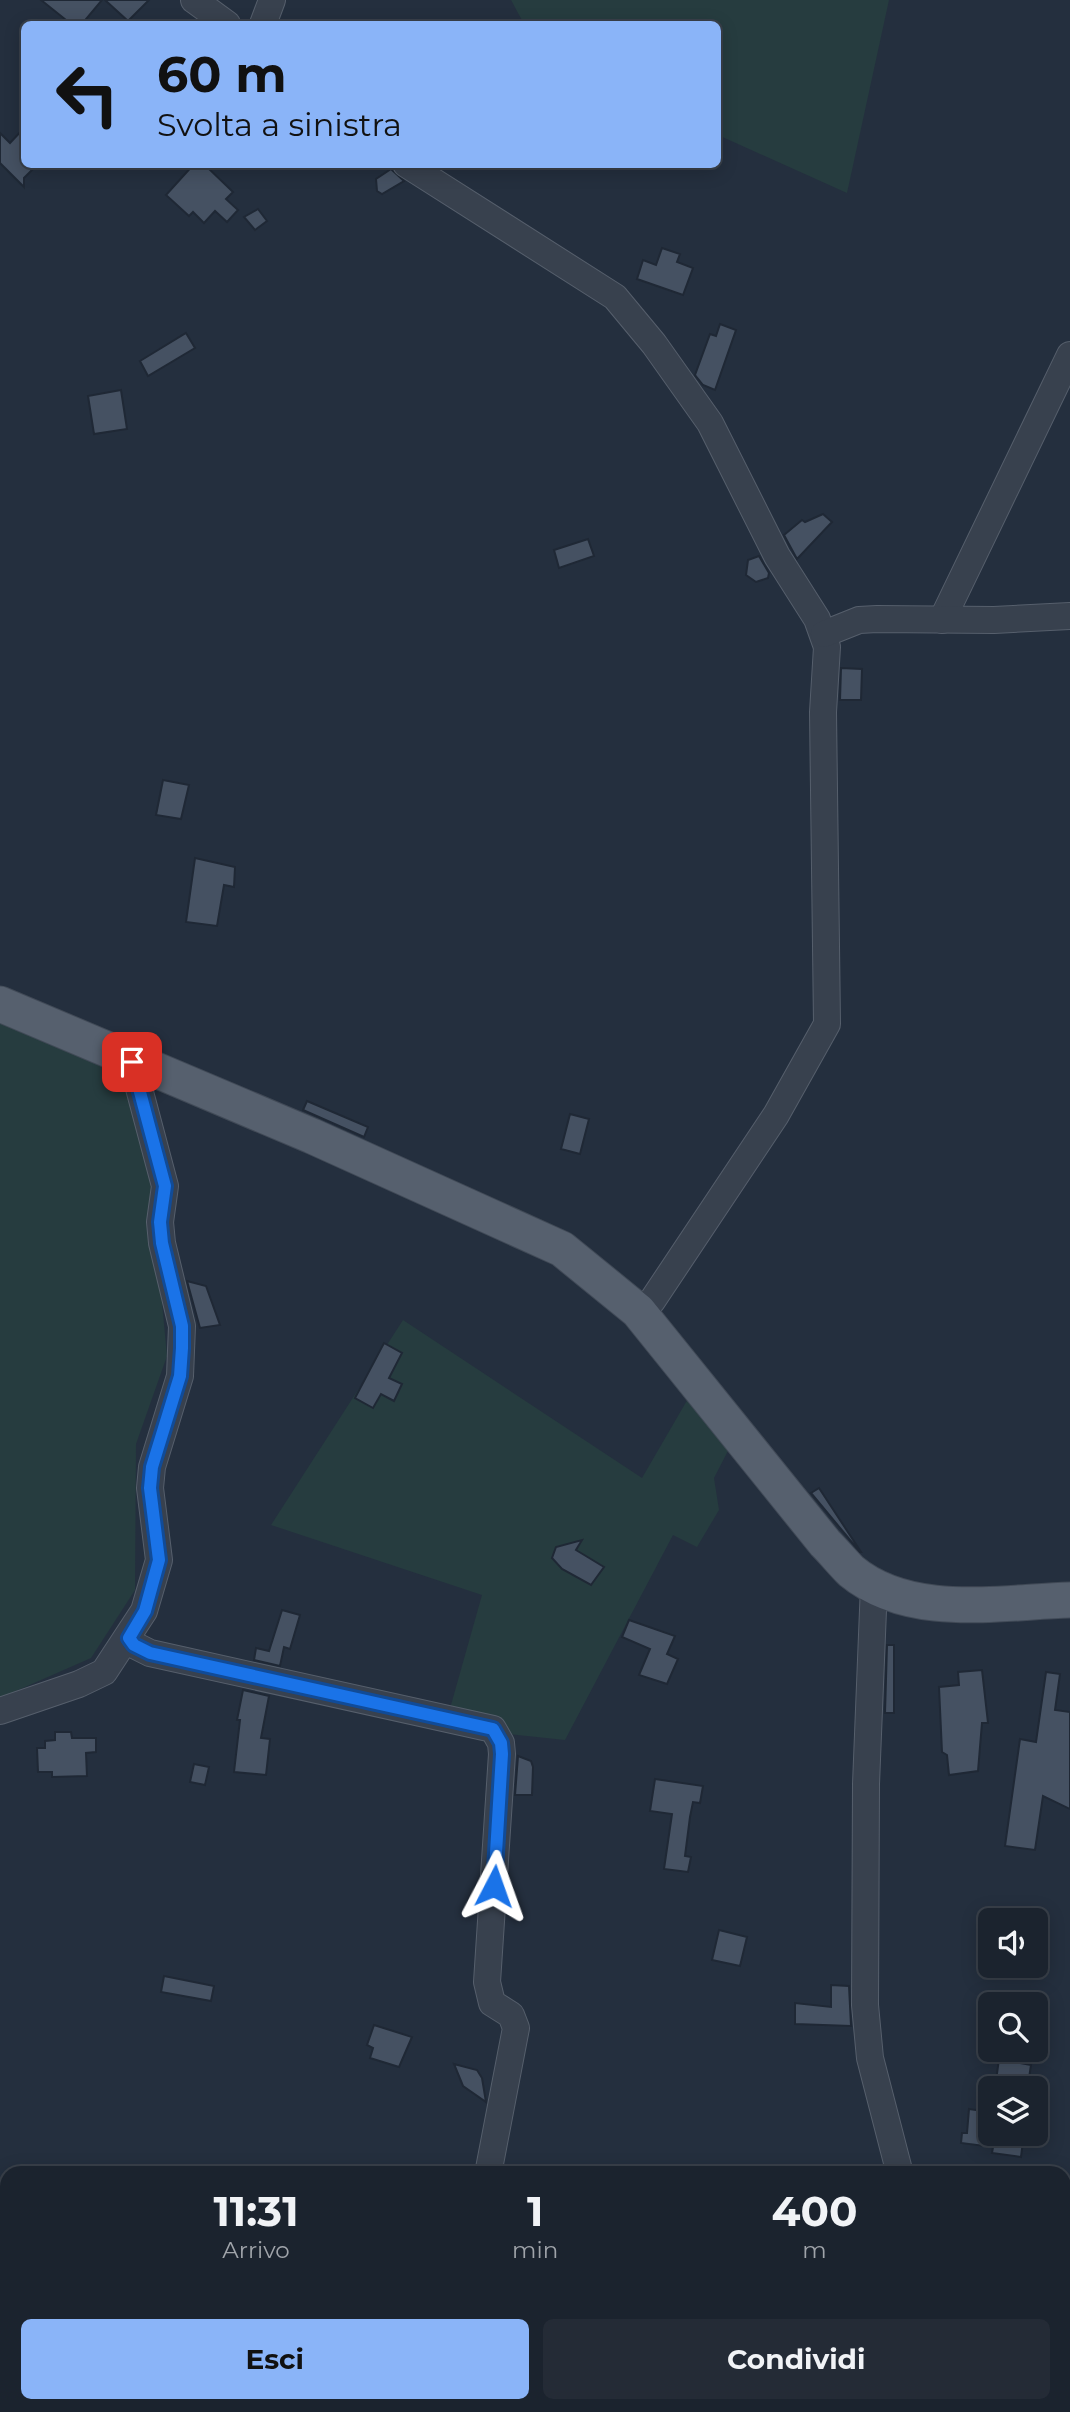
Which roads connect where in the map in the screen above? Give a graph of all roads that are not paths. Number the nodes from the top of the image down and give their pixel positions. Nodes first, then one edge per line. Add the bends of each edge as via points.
1 (194, 0) edge
2 (272, 0) edge
3 (223, 21) edge
4 (264, 21) edge
5 (412, 168) edge
6 (1070, 355) edge
7 (1070, 616) edge
8 (942, 620) junction
9 (824, 634) junction
10 (0, 1004) edge
11 (132, 1062) junction
12 (638, 1311) junction
13 (874, 1585) junction
14 (1070, 1600) edge
15 (129, 1638) junction
16 (0, 1711) edge
17 (490, 2166) edge
18 (898, 2166) edge

1 - 3 street
2 - 4 street
5 - 9 street via 615,297 710,423 777,556
6 - 8 street
7 - 8 street
8 - 9 street via 859,620
9 - 12 street via 827,1024 776,1115 652,1301
10 - 11 main road
11 - 12 main road via 312,1136 562,1249
11 - 15 street via 165,1186 162,1243 182,1326 182,1348 180,1376 151,1477 150,1507 159,1560 145,1611
12 - 13 main road via 825,1543 852,1571
13 - 14 main road via 906,1599 950,1604
13 - 18 street via 866,1784 865,2005 870,2058
15 - 16 street via 104,1672
15 - 17 street via 150,1653 493,1729 498,1735 502,1754 487,1982 492,2003 511,2015 516,2028

